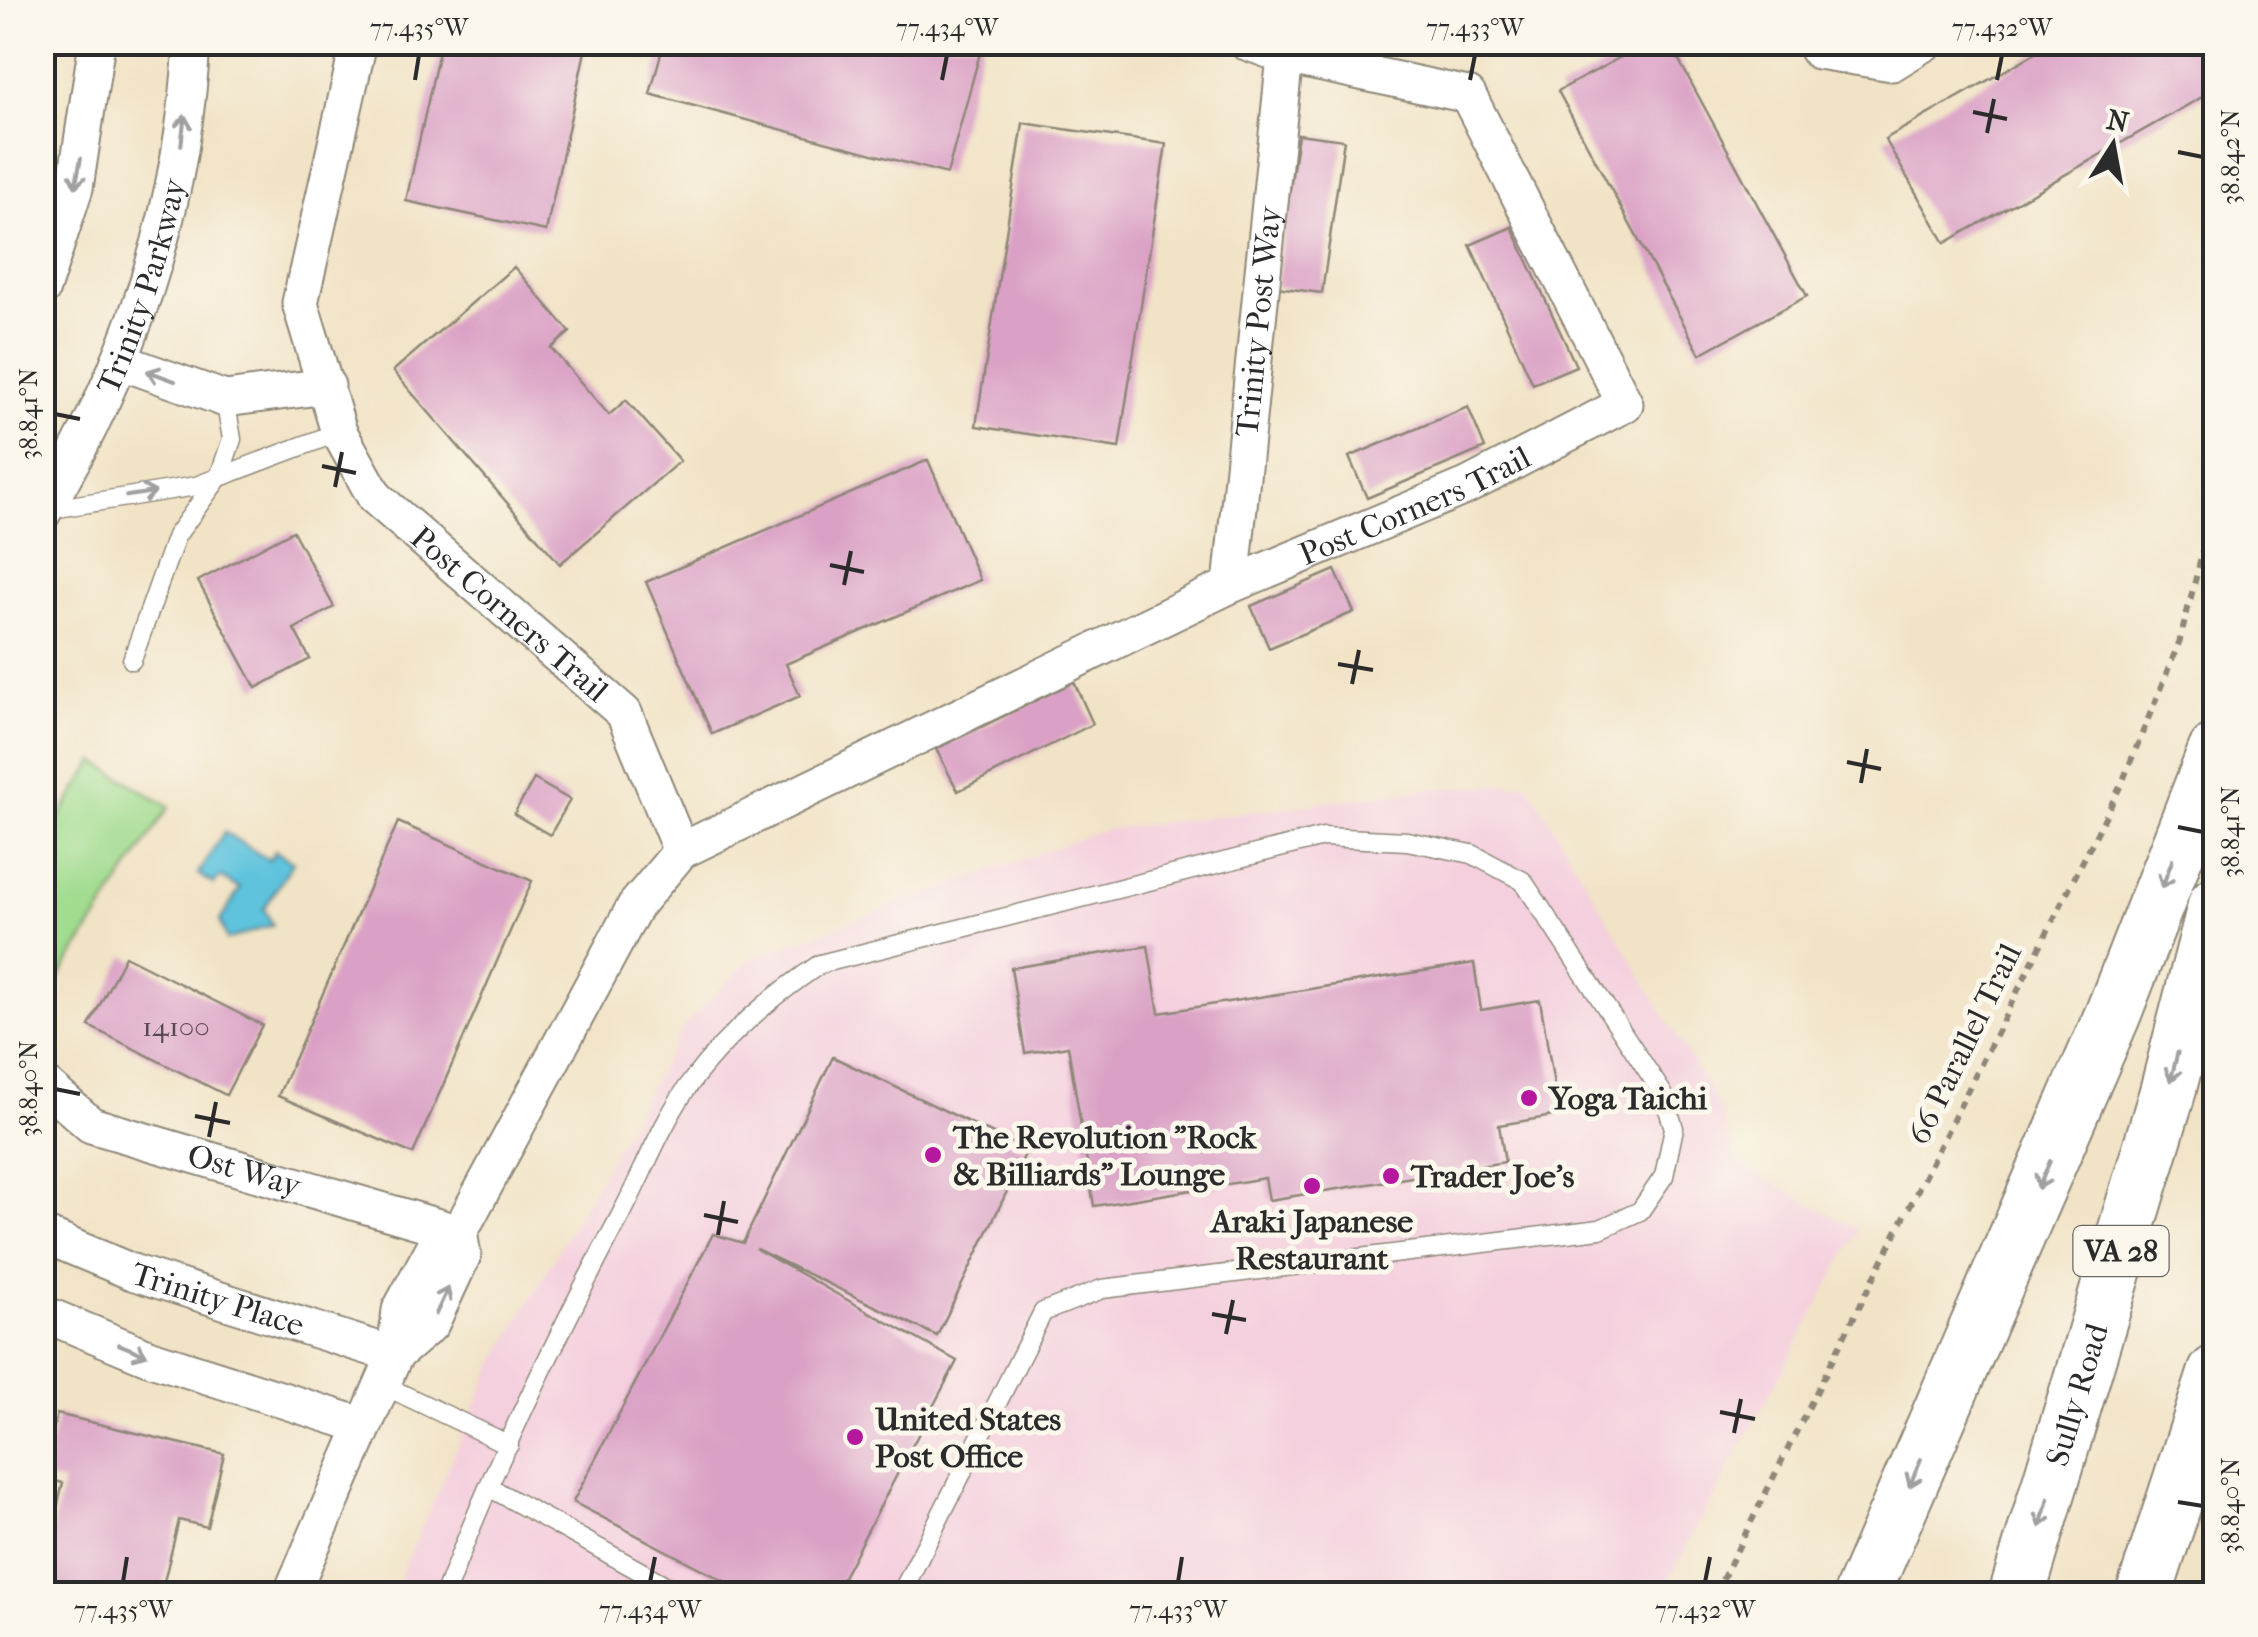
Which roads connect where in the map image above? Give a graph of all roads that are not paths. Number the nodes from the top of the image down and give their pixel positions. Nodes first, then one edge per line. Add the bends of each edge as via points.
1 (97, 42) edge
2 (192, 42) edge
3 (359, 42) edge
4 (1246, 42) edge
5 (1814, 42) edge
6 (1926, 42) edge
7 (1285, 56) junction
8 (42, 289) edge
9 (119, 361) junction
10 (326, 386) junction
11 (225, 399) junction
12 (339, 432) junction
13 (219, 477) junction
14 (44, 512) edge
15 (1231, 585) junction
16 (132, 660) dead end
17 (2216, 751) edge
18 (682, 851) junction
19 (2216, 904) edge
20 (42, 1082) edge
21 (460, 1233) junction
22 (42, 1234) edge
23 (42, 1313) edge
24 (389, 1370) junction
25 (2216, 1374) edge
26 (364, 1426) junction
27 (509, 1446) junction
28 (489, 1487) junction
29 (291, 1594) edge
30 (445, 1594) edge
31 (681, 1594) edge
32 (900, 1594) edge
33 (1862, 1594) edge
34 (2017, 1594) edge
35 (2144, 1594) edge

1 -> 8 street via 75,188
9 -> 2 street, Trinity Parkway via 176,188
3 - 10 street, Post Corners Trail via 300,302
4 - 7 street, Post Corners Trail
5 - 6 street via 1818,51 1892,63
7 - 15 street, Trinity Post Way
7 - 15 street, Post Corners Trail via 1468,95 1625,404 1467,486
11 -> 9 street
9 - 14 street, Trinity Parkway
10 - 11 street
10 - 12 street, Post Corners Trail
11 - 13 lane via 232,439
12 - 13 lane
12 - 18 street, Post Corners Trail via 375,497 624,713
14 -> 13 lane
13 - 16 lane via 176,536
15 - 18 street, Post Corners Trail
17 -> 33 highway via 2113,1014
18 - 21 street, Post Corners Trail via 635,906
19 -> 34 highway, Sully Road / VA 28 via 2162,1112
20 - 21 street, Ost Way via 91,1125
21 - 24 street, Post Corners Trail via 437,1242 418,1271 400,1310
22 - 24 street, Trinity Place
23 -> 26 street via 148,1356
24 - 26 street, Post Corners Trail
24 - 27 lane
25 - 35 highway
26 - 29 street, Post Corners Trail
27 - 28 lane
27 - 32 lane via 594,1264 689,1085 777,993 820,964 1322,837 1472,854 1524,881 1663,1094 1674,1128 1671,1144 1664,1176 1640,1211 1600,1228 1102,1290 1044,1312
28 - 30 lane
28 - 31 lane

